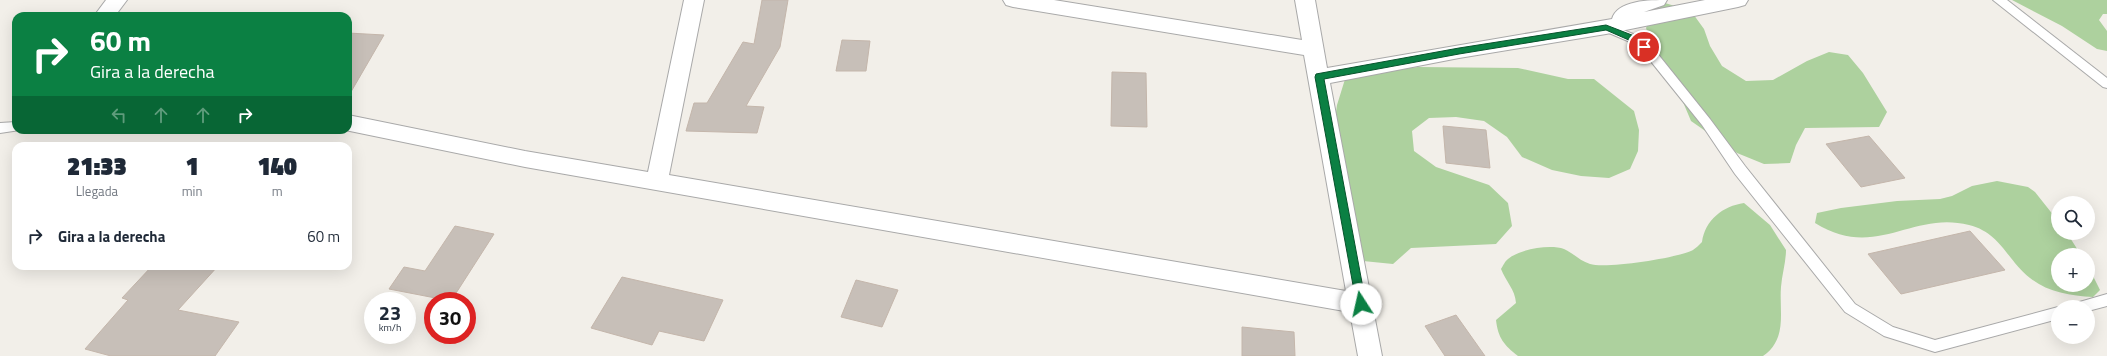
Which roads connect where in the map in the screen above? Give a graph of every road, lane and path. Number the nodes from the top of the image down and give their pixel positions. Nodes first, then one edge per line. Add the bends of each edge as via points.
1 (117, 0) edge
2 (694, 0) edge
3 (1013, 0) edge
4 (1305, 0) edge
5 (1657, 0) edge
6 (1738, 0) edge
7 (1999, 0) edge
8 (107, 12) edge
9 (1606, 27) junction
10 (1312, 49) junction
11 (1319, 77) junction
12 (2107, 84) edge
13 (352, 124) edge
14 (12, 127) edge
15 (0, 128) edge
16 (658, 182) junction
17 (2107, 300) edge
18 (2095, 303) edge
19 (1361, 304) junction
20 (2051, 315) edge
21 (1370, 356) edge

1 - 8 street
2 - 16 street
3 - 10 street
4 - 10 street
5 - 9 street via 1633,9
6 - 9 street
7 - 12 lane
9 - 11 street
9 - 20 lane via 1634,39 1653,56 1850,308 1889,332 1935,346
10 - 11 street
11 - 19 street
13 - 16 street via 525,159
14 - 15 lane
16 - 19 street
17 - 18 lane
19 - 21 street

